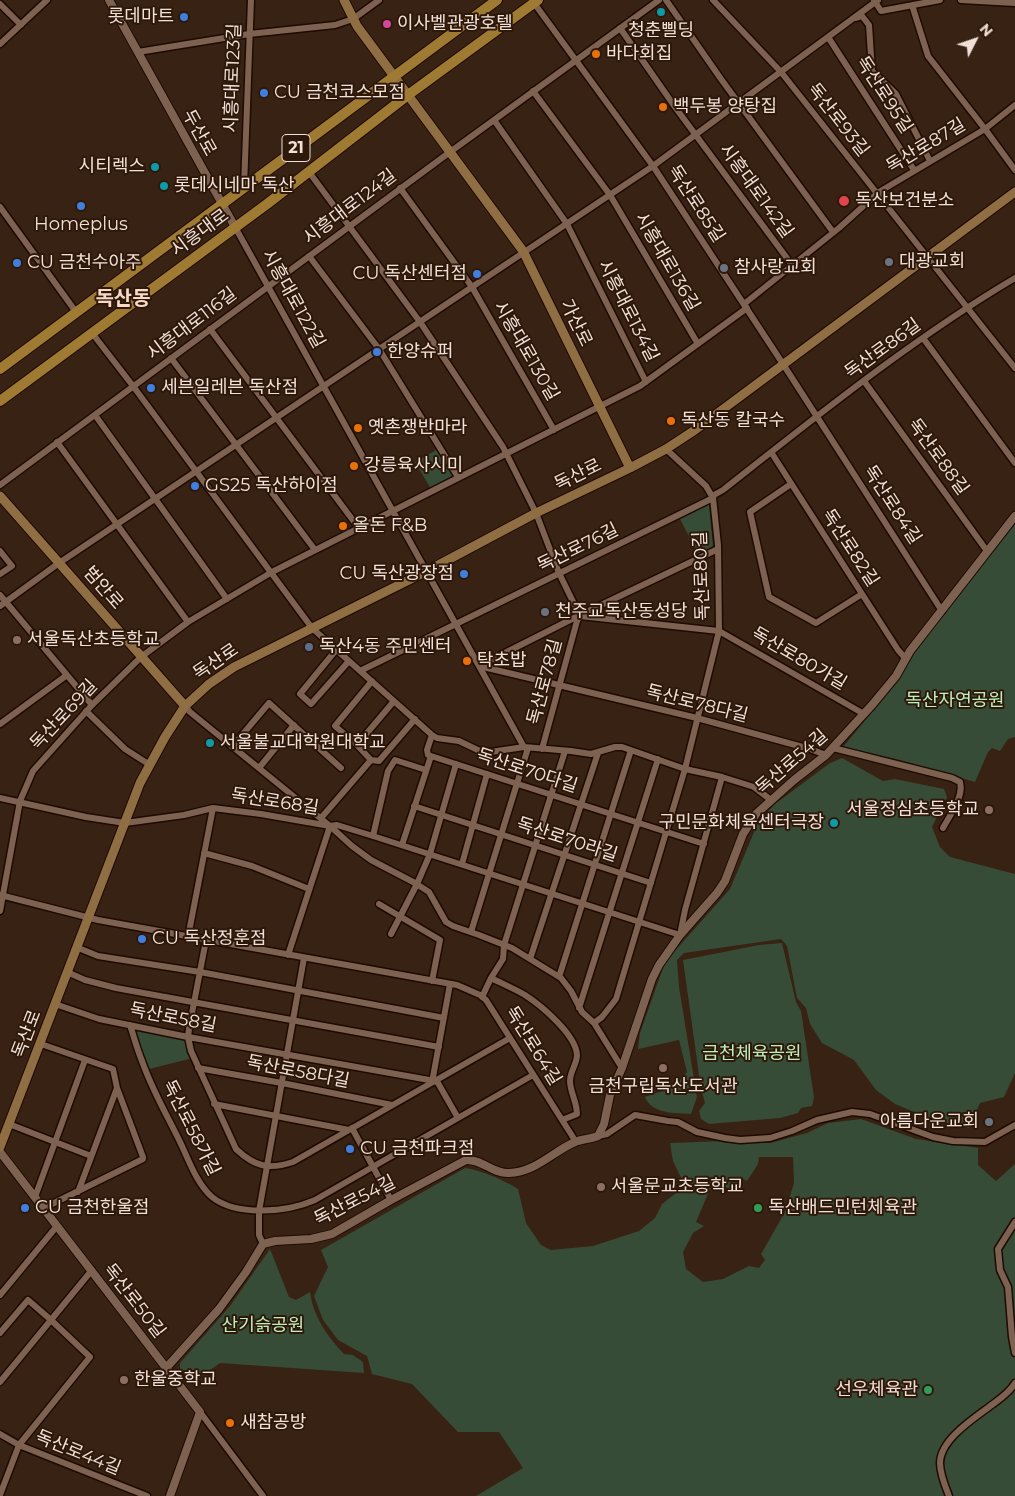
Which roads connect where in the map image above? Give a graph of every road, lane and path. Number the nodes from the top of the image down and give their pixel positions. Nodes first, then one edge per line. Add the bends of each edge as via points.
1 (47, 0) edge
2 (109, 0) edge
3 (250, 0) edge
4 (344, 0) edge
5 (379, 0) edge
6 (497, 0) edge
7 (659, 0) edge
8 (666, 0) edge
9 (713, 0) edge
10 (940, 0) edge
11 (960, 0) edge
12 (876, 1) edge
13 (536, 2) edge
14 (1015, 3) edge
15 (0, 4) edge
16 (912, 5) junction
17 (853, 18) junction
18 (353, 19) junction
19 (21, 25) junction
20 (620, 28) junction
21 (249, 34) junction
22 (828, 37) junction
23 (0, 44) edge
24 (138, 52) junction
25 (576, 60) junction
26 (781, 72) junction
27 (394, 76) junction
28 (533, 91) junction
29 (408, 95) junction
30 (738, 103) junction
31 (1015, 105) edge
32 (494, 120) junction
33 (985, 129) junction
34 (696, 135) junction
35 (450, 152) junction
36 (930, 161) junction
37 (653, 166) junction
38 (914, 170) junction
39 (1015, 170) edge
40 (308, 172) junction
41 (244, 187) junction
42 (400, 188) junction
43 (1015, 192) edge
44 (877, 193) junction
45 (610, 195) junction
46 (222, 204) junction
47 (0, 207) edge
48 (567, 224) junction
49 (349, 226) junction
50 (235, 228) junction
51 (834, 232) junction
52 (524, 252) junction
53 (310, 256) junction
54 (927, 257) junction
55 (792, 266) junction
56 (1015, 278) edge
57 (268, 286) junction
58 (472, 287) junction
59 (745, 306) junction
60 (966, 307) junction
61 (76, 312) junction
62 (420, 322) junction
63 (210, 329) junction
64 (92, 333) junction
65 (923, 338) junction
66 (698, 344) junction
67 (379, 349) junction
68 (171, 358) junction
69 (783, 364) junction
70 (1015, 368) edge
71 (0, 369) edge
72 (864, 381) junction
73 (646, 382) junction
74 (133, 386) junction
75 (324, 386) junction
76 (0, 401) edge
77 (600, 407) junction
78 (95, 414) junction
79 (817, 416) junction
80 (276, 418) junction
81 (554, 430) junction
82 (57, 442) junction
83 (236, 445) junction
84 (666, 449) junction
85 (771, 452) junction
86 (506, 454) junction
87 (1015, 463) edge
88 (630, 468) junction
89 (197, 471) junction
90 (458, 477) junction
91 (791, 484) junction
92 (0, 485) edge
93 (0, 496) edge
94 (713, 498) junction
95 (155, 499) junction
96 (393, 510) junction
97 (536, 513) junction
98 (1015, 516) edge
99 (117, 524) junction
100 (358, 528) junction
101 (718, 549) junction
102 (315, 550) junction
103 (0, 551) edge
104 (986, 551) junction
105 (59, 563) junction
106 (427, 571) junction
107 (272, 572) junction
108 (559, 573) junction
109 (0, 574) edge
110 (862, 594) junction
111 (0, 595) edge
112 (227, 599) junction
113 (3, 604) edge
114 (942, 611) junction
115 (580, 616) junction
116 (188, 622) junction
117 (456, 624) junction
118 (312, 628) junction
119 (719, 630) junction
120 (336, 650) junction
121 (142, 657) junction
122 (906, 659) junction
123 (349, 661) junction
124 (479, 666) junction
125 (360, 671) junction
126 (67, 675) junction
127 (372, 681) junction
128 (559, 686) junction
129 (394, 701) junction
130 (92, 705) junction
131 (185, 706) junction
132 (86, 711) junction
133 (864, 714) junction
134 (698, 718) junction
135 (414, 720) junction
136 (0, 724) edge
137 (294, 725) junction
138 (432, 735) junction
139 (356, 745) junction
140 (232, 747) junction
141 (526, 748) junction
142 (833, 748) junction
143 (542, 749) junction
144 (565, 750) junction
145 (631, 750) junction
146 (598, 752) junction
147 (826, 755) junction
148 (431, 756) junction
149 (658, 759) junction
150 (371, 760) junction
151 (456, 764) junction
152 (150, 765) junction
153 (258, 768) junction
154 (341, 768) dead end
155 (685, 769) junction
156 (426, 770) junction
157 (487, 774) junction
158 (722, 777) junction
159 (518, 784) junction
160 (551, 794) junction
161 (0, 798) edge
162 (771, 800) junction
163 (20, 801) junction
164 (581, 804) junction
165 (414, 806) junction
166 (212, 808) junction
167 (611, 813) junction
168 (442, 816) junction
169 (321, 818) junction
170 (638, 822) junction
171 (125, 823) junction
172 (473, 825) junction
173 (330, 826) junction
174 (943, 828) dead end
175 (666, 831) junction
176 (502, 834) junction
177 (373, 836) junction
178 (704, 844) junction
179 (402, 845) junction
180 (535, 845) junction
181 (204, 853) junction
182 (430, 854) junction
183 (564, 855) junction
184 (462, 864) junction
185 (594, 865) junction
186 (490, 873) junction
187 (622, 874) junction
188 (651, 883) junction
189 (417, 884) junction
190 (523, 884) junction
191 (309, 889) junction
192 (552, 893) junction
193 (2, 895) edge
194 (582, 903) junction
195 (379, 904) dead end
196 (0, 911) edge
197 (610, 912) junction
198 (88, 916) junction
199 (400, 917) junction
200 (640, 922) junction
201 (471, 932) junction
202 (391, 934) dead end
203 (680, 935) junction
204 (188, 937) junction
205 (206, 940) junction
206 (504, 945) junction
207 (76, 947) junction
208 (288, 955) junction
209 (304, 958) junction
210 (530, 959) junction
211 (67, 972) junction
212 (200, 972) junction
213 (559, 977) junction
214 (491, 978) junction
215 (432, 981) junction
216 (450, 984) junction
217 (298, 991) junction
218 (482, 997) junction
219 (194, 1003) junction
220 (55, 1004) junction
221 (579, 1008) junction
222 (444, 1018) junction
223 (292, 1022) junction
224 (594, 1023) junction
225 (130, 1025) junction
226 (188, 1037) junction
227 (510, 1038) junction
228 (41, 1044) junction
229 (438, 1048) junction
230 (287, 1054) junction
231 (86, 1060) junction
232 (198, 1068) junction
233 (622, 1068) junction
234 (533, 1075) junction
235 (435, 1081) junction
236 (282, 1083) junction
237 (117, 1088) junction
238 (214, 1104) junction
239 (392, 1105) junction
240 (276, 1115) junction
241 (458, 1118) junction
242 (562, 1120) junction
243 (9, 1124) junction
244 (1015, 1125) edge
245 (351, 1129) junction
246 (598, 1136) junction
247 (56, 1142) junction
248 (576, 1142) junction
249 (0, 1147) edge
250 (0, 1152) edge
251 (91, 1156) junction
252 (266, 1167) junction
253 (374, 1167) junction
254 (78, 1192) junction
255 (35, 1197) junction
256 (391, 1200) junction
257 (44, 1208) junction
258 (260, 1210) junction
259 (1015, 1222) edge
260 (57, 1226) junction
261 (263, 1244) junction
262 (92, 1270) junction
263 (0, 1295) edge
264 (51, 1320) junction
265 (0, 1333) edge
266 (1015, 1353) edge
267 (167, 1367) junction
268 (0, 1382) edge
269 (1015, 1383) edge
270 (200, 1412) junction
271 (0, 1434) edge
272 (19, 1445) junction
273 (0, 1493) edge
274 (9, 1496) edge
275 (147, 1496) edge
276 (170, 1496) edge
277 (263, 1496) edge
278 (949, 1496) edge

1 - 19 street
2 - 24 street, 두산로
3 - 21 street, 시흥대로123길
4 - 18 main road, 가산로
5 - 18 street
6 - 27 main road, 시흥대로 / 21
7 - 20 street
8 - 30 street
9 - 26 street, 독산로93길
10 - 16 street
11 - 14 street
12 - 16 street via 881,11
12 - 17 street, 시흥대로142길
13 - 25 street, 독산로85길
13 - 29 main road, 시흥대로 / 21
15 - 19 street
16 - 33 street via 928,56
17 - 22 street, 시흥대로142길
17 - 36 street via 862,16 869,25 872,72 896,94
18 - 21 street via 335,25
18 - 27 main road, 가산로
19 - 23 street
20 - 25 street
20 - 34 street, 시흥대로142길
21 - 24 street
21 - 41 street, 시흥대로123길
22 - 26 street, 시흥대로142길
22 - 38 street, 독산로95길
24 - 46 street, 두산로
25 - 28 street
25 - 37 street, 독산로85길
26 - 30 street, 시흥대로142길
26 - 44 street, 독산로93길
27 - 29 main road, 가산로
27 - 41 main road, 시흥대로 / 21
28 - 32 street
28 - 45 street, 시흥대로136길
29 - 35 main road, 가산로
29 - 40 main road, 시흥대로 / 21
30 - 34 street, 시흥대로142길
30 - 51 street
31 - 33 street, 독산로87길
32 - 35 street
32 - 48 street, 시흥대로134길
33 - 36 street, 독산로87길
33 - 39 street
34 - 37 street, 시흥대로142길
34 - 55 street, 시흥대로142길
35 - 42 street, 시흥대로124길
35 - 52 main road, 가산로
36 - 38 street, 독산로87길
37 - 45 street
37 - 59 street, 독산로85길
38 - 44 street, 독산로87길
40 - 49 street
40 - 50 main road, 시흥대로 / 21
41 - 46 main road, 시흥대로 / 21
42 - 49 street, 시흥대로124길
42 - 58 street, 시흥대로130길
43 - 54 main road, 독산로
44 - 51 street, 독산로87길
44 - 54 street, 독산로93길
45 - 48 street
45 - 66 street, 시흥대로136길
46 - 50 street, 두산로
46 - 61 main road, 시흥대로 / 21
47 - 61 street
48 - 52 street
48 - 73 street, 시흥대로134길
49 - 53 street, 시흥대로124길
49 - 62 street
50 - 57 street, 시흥대로122길
50 - 64 main road, 시흥대로 / 21
51 - 55 street, 독산로87길
52 - 58 street
52 - 77 main road, 가산로
53 - 57 street, 시흥대로124길
53 - 67 street
54 - 60 street, 독산로93길
54 - 69 main road, 독산로
55 - 59 street, 독산로87길
56 - 60 street, 독산로86길
57 - 63 street, 시흥대로116길
57 - 75 street, 시흥대로122길
58 - 62 street
58 - 81 street, 시흥대로130길
59 - 66 street
59 - 69 street, 독산로85길
60 - 65 street, 독산로86길
60 - 70 street, 독산로93길
61 - 71 main road, 시흥대로 / 21
62 - 67 street, 범안로
62 - 86 street
63 - 68 street, 시흥대로116길
63 - 80 street
64 - 74 street
64 - 76 main road, 시흥대로 / 21
65 - 72 street, 독산로86길
65 - 87 street
66 - 73 street, 시흥대로134길
67 - 75 street, 범안로
67 - 90 street
68 - 74 street, 시흥대로116길
68 - 83 street
69 - 79 street, 독산로84길
69 - 84 main road, 독산로
72 - 79 street, 독산로86길
72 - 104 street, 독산로88길
73 - 77 street
74 - 78 street, 시흥대로116길
74 - 89 street
75 - 80 street, 범안로
75 - 96 street, 시흥대로122길
77 - 81 street
77 - 88 main road, 가산로
78 - 82 street, 시흥대로116길
78 - 95 street
79 - 85 street
79 - 114 street, 독산로84길
80 - 83 street, 범안로
80 - 100 street
81 - 86 street
82 - 92 street
82 - 99 street
83 - 89 street, 범안로
83 - 102 street
84 - 88 main road, 독산로
84 - 94 street via 706,486
85 - 91 street, 독산로82길
85 - 94 street
86 - 90 street
86 - 97 street
88 - 97 main road, 독산로
89 - 95 street, 범안로
89 - 107 street
90 - 96 street
91 - 110 street, 독산로82길
91 - 110 street via 750,512 769,597 816,623
93 - 105 main road, 범안로
94 - 101 street, 독산로80길
94 - 108 street, 독산로76길
95 - 99 street, 범안로
95 - 112 street
96 - 100 street
96 - 106 street, 시흥대로122길
97 - 106 main road, 독산로
97 - 108 street
98 - 104 street, 독산로54길
99 - 105 street, 범안로
99 - 116 street
100 - 102 street
101 - 115 street
101 - 119 street, 독산로80길
102 - 107 street
103 - 109 street via 12,566
104 - 114 street, 독산로54길
105 - 113 street, 범안로
105 - 121 main road, 범안로
106 - 117 street, 시흥대로122길
106 - 118 main road, 독산로
107 - 112 street
107 - 118 street
108 - 115 street
108 - 117 street, 독산로76길
110 - 122 street, 독산로82길
111 - 113 street
112 - 116 street
113 - 126 street
114 - 122 street, 독산로54길
115 - 119 street
115 - 124 street
115 - 128 street, 독산로78길
116 - 121 street
117 - 124 street, 시흥대로122길
117 - 125 street, 독산로76길
118 - 120 street
118 - 131 main road, 독산로 via 234,667
119 - 133 street, 독산로80가길
119 - 134 street, 독산로80길
120 - 123 street
120 - 123 street via 300,694 312,704
121 - 130 street, 독산로69길
121 - 131 main road, 범안로
122 - 133 street, 독산로54길
123 - 125 street
124 - 128 street, 독산로78다길
124 - 141 street, 시흥대로122길
125 - 127 street
126 - 130 street
126 - 136 street
127 - 129 street
127 - 139 street via 335,726
128 - 134 street, 독산로78다길
128 - 143 street, 독산로78길
129 - 135 street
129 - 139 street
130 - 132 street, 독산로69길
131 - 140 street
131 - 152 main road, 독산로
132 - 152 street via 126,749
132 - 163 street, 독산로69길 via 33,771
133 - 142 street, 독산로54길
134 - 147 street, 독산로78다길
134 - 155 street, 독산로80길
135 - 138 street
135 - 150 street via 379,761
137 - 140 street via 269,703
137 - 153 street
137 - 154 street
138 - 141 street via 459,741 484,753
138 - 148 street via 427,750
139 - 150 street
140 - 153 street
141 - 143 street
141 - 159 street
142 - 147 street, 독산로54길
142 - 174 street via 960,782 960,796
143 - 144 street
144 - 146 street
144 - 160 street
145 - 146 street via 615,747
145 - 149 street
145 - 167 street
146 - 164 street
147 - 162 street, 독산로54길
148 - 151 street, 독산로70다길
148 - 156 street
149 - 155 street
149 - 170 street
150 - 169 street
151 - 157 street, 독산로70다길
151 - 168 street
152 - 171 main road, 독산로
153 - 169 street
155 - 158 street
155 - 175 street, 독산로80길
156 - 165 street
156 - 177 street via 396,760 388,771
157 - 159 street, 독산로70다길
157 - 172 street
158 - 162 street via 754,787
158 - 178 street
159 - 160 street, 독산로70다길
159 - 176 street
160 - 164 street, 독산로70다길
160 - 180 street
161 - 163 street, 독산로68길
162 - 203 street, 독산로54길 via 749,823 717,893
163 - 171 street, 독산로68길
163 - 193 street, 독산로69길
164 - 167 street, 독산로70다길
164 - 183 street
165 - 168 street, 독산로70라길
165 - 179 street
166 - 171 street, 독산로68길
166 - 173 street, 독산로68길
166 - 181 street
167 - 170 street, 독산로70다길
167 - 185 street
168 - 172 street, 독산로70라길
168 - 182 street
169 - 173 street
170 - 175 street, 독산로70다길
170 - 187 street
171 - 198 main road, 독산로
172 - 176 street, 독산로70라길
172 - 184 street
173 - 177 street via 337,825
173 - 189 street, 독산로68길 via 371,860
173 - 191 street
175 - 178 street, 독산로70다길
175 - 188 street, 독산로80길
176 - 180 street, 독산로70라길
176 - 186 street
177 - 179 street
178 - 203 street
179 - 182 street
180 - 183 street, 독산로70라길
180 - 190 street
181 - 191 street via 252,866
181 - 204 street
182 - 184 street
182 - 189 street
183 - 185 street, 독산로70라길
183 - 192 street
184 - 186 street
185 - 187 street, 독산로70라길
185 - 194 street
186 - 190 street
186 - 201 street
187 - 188 street, 독산로70라길
187 - 197 street
188 - 200 street, 독산로80길
189 - 199 street
189 - 201 street, 독산로68길 via 429,892 446,922
190 - 192 street
190 - 206 street
191 - 208 street
192 - 194 street
192 - 210 street
193 - 196 street, 독산로69길
193 - 198 street, 독산로64길
194 - 197 street
194 - 213 street
195 - 199 street
197 - 200 street
197 - 221 street
198 - 204 street, 독산로64길
198 - 207 main road, 독산로
199 - 202 street
199 - 215 street via 440,940
200 - 203 street
200 - 224 street, 독산로80길 via 616,999
201 - 206 street, 독산로68길
203 - 233 street, 독산로54길 via 652,979
204 - 205 street, 독산로64길
205 - 208 street, 독산로64길
205 - 212 street
206 - 210 street, 독산로68길
206 - 214 street via 503,959
207 - 211 main road, 독산로
207 - 212 street via 98,956
208 - 209 street, 독산로64길
209 - 215 street, 독산로64길
209 - 217 street
210 - 213 street, 독산로68길
211 - 219 street via 116,988
211 - 220 main road, 독산로
212 - 217 street
212 - 219 street
213 - 221 street, 독산로68길
214 - 218 street
214 - 242 street via 526,996 568,1034 577,1054 570,1082 577,1114
215 - 216 street, 독산로64길
216 - 218 street, 독산로64길
216 - 222 street
217 - 222 street
217 - 223 street
218 - 227 street, 독산로64길
219 - 223 street
219 - 226 street
220 - 225 street, 독산로58길 via 99,1019
220 - 228 main road, 독산로
221 - 224 street, 독산로68길
222 - 229 street
223 - 229 street
223 - 230 street
224 - 233 street, 독산로68길
225 - 226 street, 독산로58길
225 - 258 street, 독산로58가길 via 148,1075 204,1188 220,1202
226 - 230 street, 독산로58길
226 - 232 street
227 - 234 street, 독산로64길
227 - 235 street
228 - 231 street
228 - 243 main road, 독산로
229 - 235 street
230 - 235 street, 독산로58길
230 - 236 street
231 - 237 street via 113,1070
231 - 247 street
232 - 236 street, 독산로58다길
232 - 238 street
233 - 246 street, 독산로54길
234 - 241 street, 독산로58가길
234 - 242 street, 독산로64길
235 - 239 street
235 - 241 street
236 - 239 street, 독산로58다길
236 - 240 street
237 - 251 street
237 - 254 street via 143,1159
238 - 240 street
238 - 252 street via 236,1150
239 - 245 street
240 - 245 street
240 - 252 street
241 - 253 street, 독산로58가길
242 - 248 street, 독산로64길
243 - 247 street
243 - 249 main road, 독산로
244 - 246 street, 독산로54길 via 985,1142 953,1141 870,1114 852,1112 817,1120 770,1138 740,1140 697,1132 678,1122 635,1115 607,1134
245 - 252 street via 293,1162
245 - 253 street
246 - 248 street, 독산로54길
247 - 251 street
247 - 255 street
248 - 256 street, 독산로54길 via 526,1171 500,1172 475,1160 466,1160
250 - 255 street, 독산로50길
251 - 254 street
252 - 258 street
253 - 256 street
253 - 258 street, 독산로58가길 via 300,1207
254 - 257 street
255 - 257 street, 독산로50길
256 - 261 street, 독산로54길 via 332,1234
257 - 260 street, 독산로50길
258 - 261 street via 259,1235
259 - 266 street via 998,1249 1000,1270 1008,1287
260 - 262 street, 독산로50길
260 - 263 street
261 - 267 street via 219,1309
262 - 264 street
262 - 267 street, 독산로50길
264 - 265 street via 28,1300
264 - 268 street
264 - 272 street via 90,1357
267 - 270 street, 독산로50길
269 - 278 street via 1004,1396 961,1429 942,1452 940,1463
270 - 276 street
270 - 277 street, 독산로50길
271 - 272 street, 독산로44길
272 - 273 street
272 - 275 street, 독산로44길
273 - 274 street

